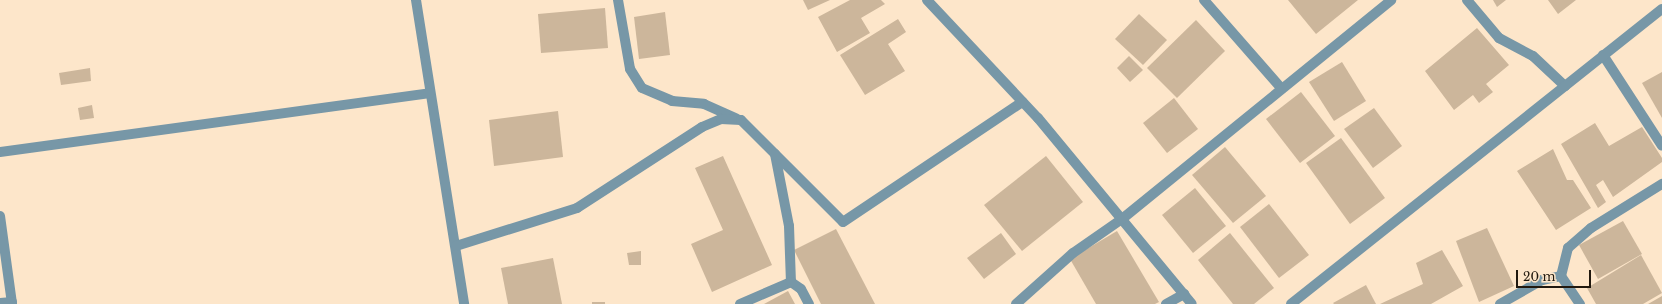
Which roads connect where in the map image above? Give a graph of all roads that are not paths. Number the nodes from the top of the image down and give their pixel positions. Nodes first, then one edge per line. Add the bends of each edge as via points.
1 (416, 0) edge
2 (618, 0) edge
3 (927, 0) edge
4 (1204, 0) edge
5 (1391, 0) edge
6 (1467, 0) edge
7 (1662, 9) edge
8 (1603, 55) junction
9 (1566, 86) junction
10 (1282, 89) junction
11 (430, 93) junction
12 (1022, 102) junction
13 (740, 120) junction
14 (1662, 146) edge
15 (0, 152) edge
16 (775, 154) junction
17 (1662, 184) edge
18 (0, 216) edge
19 (1122, 219) junction
20 (456, 246) junction
21 (1561, 276) junction
22 (791, 282) junction
23 (1184, 294) junction
24 (12, 303) edge
25 (0, 304) edge
26 (464, 304) edge
27 (740, 304) edge
28 (809, 304) edge
29 (1016, 304) edge
30 (1166, 304) edge
31 (1192, 304) edge
32 (1291, 304) edge
33 (1500, 304) edge
34 (1580, 304) edge

1 - 11 street
2 - 13 street via 630,69 642,88 672,102 704,104
3 - 12 street
4 - 10 street
5 - 10 street
6 - 9 street via 1499,38 1533,56
7 - 8 street
8 - 9 street
8 - 14 street
9 - 32 street
10 - 19 street
11 - 15 street
11 - 20 street
12 - 16 street via 843,222
12 - 19 street
13 - 16 street
13 - 20 street via 721,119 702,127 577,208
16 - 22 street via 789,226
17 - 21 street via 1591,228 1568,248
18 - 24 street
19 - 23 street
19 - 29 street via 1073,253
20 - 26 street
21 - 33 street via 1542,280
21 - 34 street
22 - 27 street
22 - 28 street via 801,289
23 - 30 street
23 - 31 street
24 - 25 street

